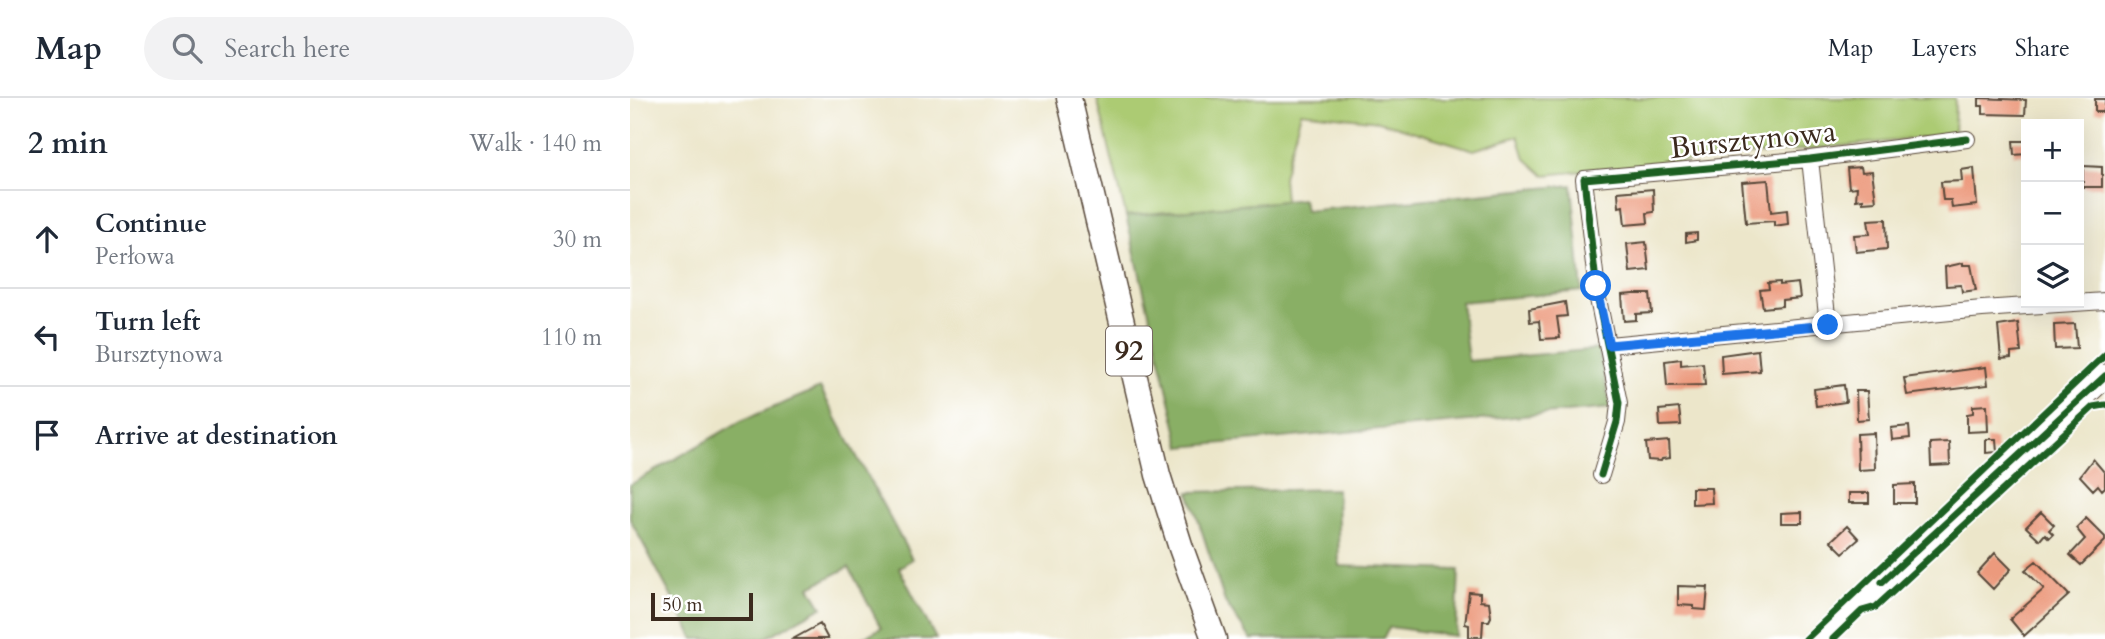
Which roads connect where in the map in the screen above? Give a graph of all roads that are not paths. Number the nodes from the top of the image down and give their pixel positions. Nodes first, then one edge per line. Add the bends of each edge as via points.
1 (1069, 98) edge
2 (1967, 139) dead end
3 (1810, 159) junction
4 (2105, 301) edge
5 (1828, 325) junction
6 (1609, 345) junction
7 (2103, 381) edge
8 (1601, 475) dead end
9 (1214, 639) edge
10 (1820, 639) edge

1 - 9 main road, 92 via 1158,475
2 - 3 street, Bursztynowa
3 - 5 street, Bursztynowa
3 - 6 street, Bursztynowa via 1584,179 1598,299
4 - 5 street
5 - 6 street
6 - 8 street via 1619,403
7 - 10 main road

